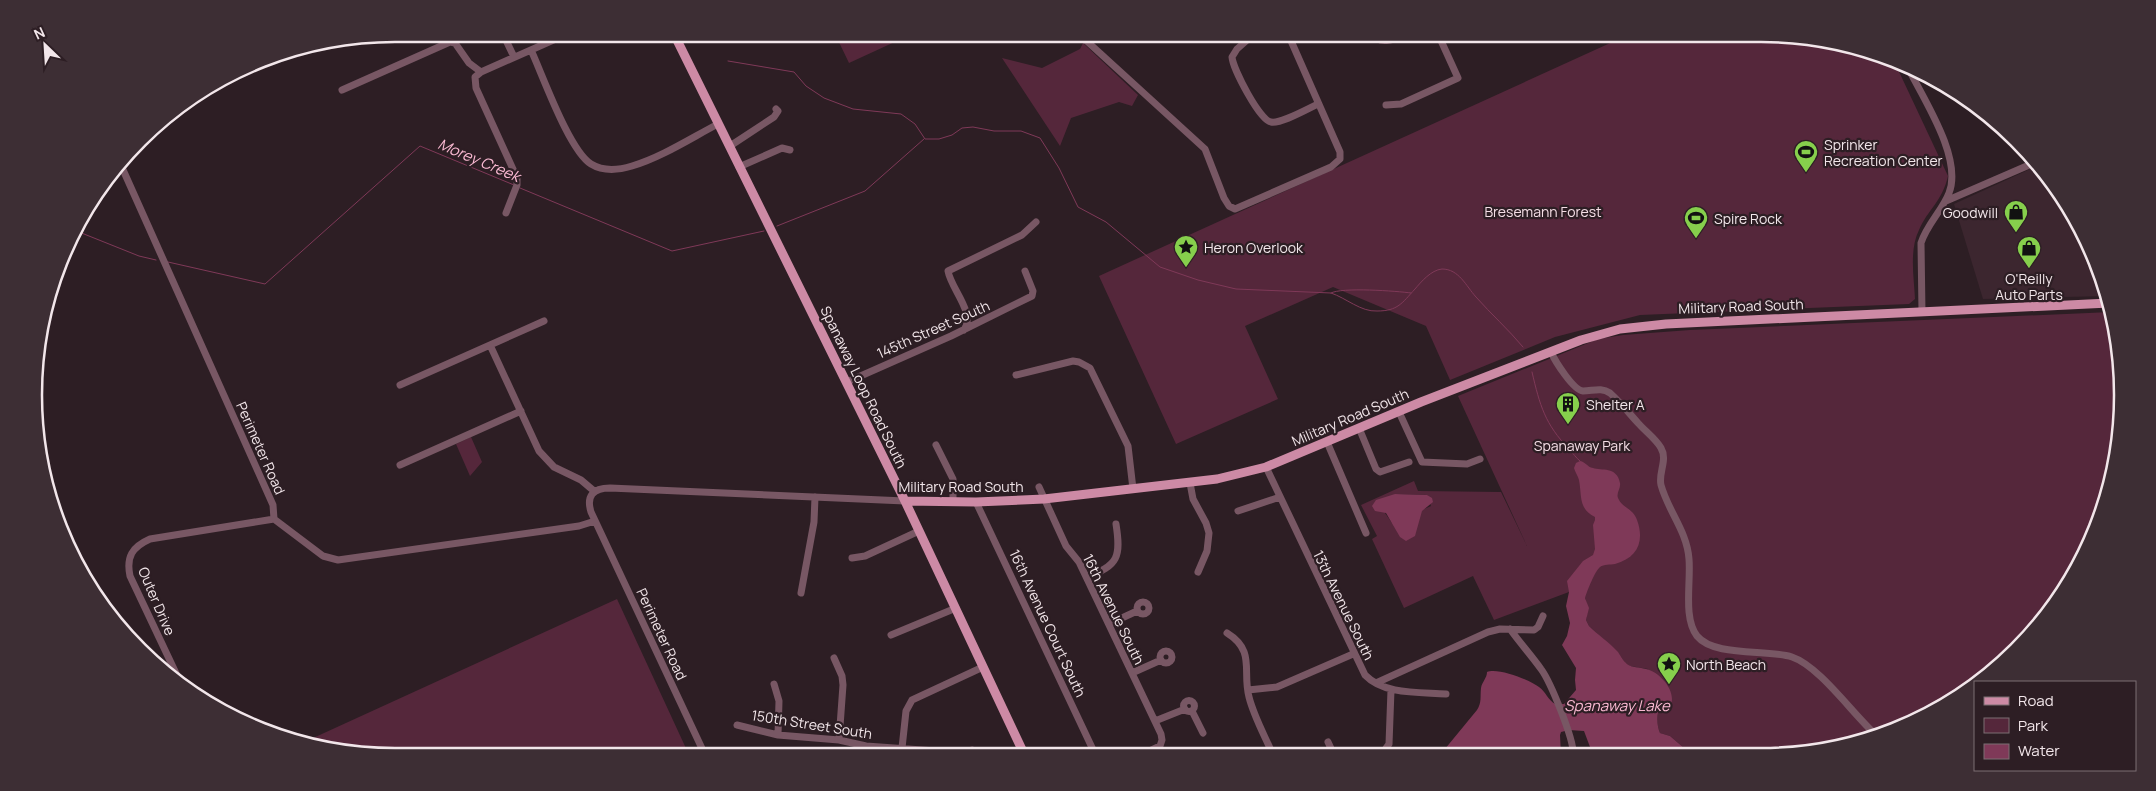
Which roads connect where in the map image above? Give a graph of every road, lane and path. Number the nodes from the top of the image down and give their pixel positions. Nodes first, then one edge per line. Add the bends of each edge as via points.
1 (507, 42) edge
2 (549, 42) edge
3 (678, 42) edge
4 (1087, 42) edge
5 (1245, 42) edge
6 (1291, 42) edge
7 (1442, 42) edge
8 (531, 50) junction
9 (514, 57) junction
10 (481, 72) junction
11 (1912, 77) edge
12 (342, 90) dead end
13 (1318, 104) junction
14 (1386, 105) dead end
15 (776, 108) dead end
16 (718, 124) junction
17 (730, 146) junction
18 (790, 150) dead end
19 (2028, 165) edge
20 (740, 166) junction
21 (123, 171) edge
22 (1946, 200) junction
23 (506, 213) dead end
24 (1036, 222) dead end
25 (1025, 271) dead end
26 (2101, 303) edge
27 (1922, 312) junction
28 (544, 321) dead end
29 (964, 330) junction
30 (490, 345) junction
31 (1550, 352) junction
32 (1016, 375) dead end
33 (846, 382) junction
34 (400, 386) dead end
35 (521, 411) junction
36 (1398, 412) junction
37 (1359, 428) junction
38 (1327, 442) junction
39 (936, 445) dead end
40 (1480, 459) dead end
41 (1410, 462) dead end
42 (400, 465) dead end
43 (1266, 468) junction
44 (1190, 483) junction
45 (1039, 488) dead end
46 (1133, 489) junction
47 (594, 491) junction
48 (1280, 497) junction
49 (815, 498) junction
50 (1044, 499) junction
51 (905, 501) junction
52 (954, 501) junction
53 (976, 502) junction
54 (1238, 511) dead end
55 (274, 519) junction
56 (595, 521) junction
57 (1116, 524) dead end
58 (919, 531) junction
59 (1366, 534) dead end
60 (852, 558) dead end
61 (1198, 572) dead end
62 (1086, 578) junction
63 (801, 594) dead end
64 (956, 608) junction
65 (1137, 611) dead end
66 (1543, 616) dead end
67 (1108, 624) junction
68 (1510, 629) junction
69 (1227, 633) dead end
70 (891, 635) dead end
71 (1353, 654) junction
72 (834, 658) dead end
73 (1161, 660) dead end
74 (984, 667) junction
75 (175, 671) edge
76 (1132, 673) junction
77 (1376, 682) junction
78 (774, 684) dead end
79 (1248, 690) junction
80 (1391, 690) junction
81 (1446, 694) dead end
82 (1155, 721) junction
83 (737, 725) dead end
84 (1871, 731) edge
85 (1203, 733) dead end
86 (778, 735) junction
87 (839, 740) junction
88 (1328, 742) dead end
89 (862, 745) joint
90 (702, 748) edge
91 (902, 748) joint
92 (1021, 748) edge
93 (1092, 748) edge
94 (1154, 748) edge
95 (1270, 748) edge
96 (1331, 748) edge
97 (1385, 748) edge
98 (1574, 748) edge

1 - 9 street
2 - 8 street
3 - 16 main road, Spanaway Loop Road South
4 - 13 street via 1205,149 1224,198 1233,208 1285,188 1335,165 1340,159 1340,152
5 - 13 street via 1232,57 1233,63 1260,115 1267,121 1279,121
6 - 13 street
7 - 14 street via 1458,78 1401,104
8 - 9 street
8 - 16 street via 574,145 586,160 601,168 635,165
9 - 10 street
10 - 12 street via 450,42
10 - 23 street via 475,83 517,178
11 - 22 street via 1951,159 1952,180
15 - 17 street via 778,111 774,117
16 - 17 main road, Spanaway Loop Road South
17 - 20 main road, Spanaway Loop Road South
18 - 20 street via 782,148
19 - 22 street
20 - 33 main road, Spanaway Loop Road South
21 - 55 street, Perimeter Road via 273,505
22 - 27 street via 1921,243
24 - 29 street via 1022,236 948,272 965,309 967,323
25 - 29 street, 145th Street South via 1032,295
26 - 27 main road, Military Road South
27 - 31 main road, Military Road South via 1634,327 1590,336
28 - 30 street
29 - 33 street, 145th Street South
30 - 34 street
30 - 35 street
31 - 36 main road, Military Road South
31 - 84 street via 1574,386 1581,391 1607,391 1663,451 1660,480 1686,542 1690,584 1688,616 1697,636 1715,647 1779,654 1802,662
32 - 46 street via 1073,361 1090,368 1128,446
33 - 51 main road, Spanaway Loop Road South
35 - 42 street
35 - 47 street via 539,451 546,459
36 - 37 main road, Military Road South
36 - 40 street via 1424,463 1467,464
37 - 38 main road, Military Road South
37 - 41 street via 1380,472
38 - 43 main road, Military Road South
38 - 59 street
39 - 52 street via 953,479
43 - 44 main road, Military Road South
43 - 48 street, 13th Avenue South
44 - 46 main road, Military Road South
44 - 61 street via 1193,498 1209,533 1207,551
45 - 50 street, 16th Avenue South
46 - 50 main road, Military Road South
47 - 49 street, Military Road South via 610,488
47 - 56 street, Perimeter Road via 588,502
48 - 54 street
48 - 71 street, 13th Avenue South
49 - 51 street, Military Road South
49 - 63 street
50 - 53 main road, Military Road South
50 - 62 street, 16th Avenue South via 1066,546 1076,557
51 - 52 main road, Military Road South
51 - 58 main road, Spanaway Loop Road South
52 - 53 main road, Military Road South
53 - 93 street, 16th Avenue Court South
55 - 56 street via 323,556 338,560 580,526
55 - 75 street, Outer Drive via 150,539 132,551 128,562 130,576
56 - 90 street, Perimeter Road
57 - 62 street via 1119,551 1115,561 1110,567
58 - 60 street via 865,556
58 - 64 main road, Spanaway Loop Road South
62 - 67 street, 16th Avenue South
64 - 70 street
64 - 74 main road, Spanaway Loop Road South
65 - 67 street
66 - 68 street via 1534,630
67 - 76 street, 16th Avenue South
68 - 77 street via 1488,632
68 - 98 street via 1542,670
69 - 79 street via 1237,640 1246,657
71 - 77 street, 13th Avenue South via 1365,675
71 - 79 street via 1276,688
72 - 87 street via 843,685
73 - 76 street
74 - 91 street via 912,700 906,710
74 - 92 main road, Spanaway Loop Road South
76 - 82 street, 16th Avenue South
77 - 80 street, 13th Avenue South
78 - 86 street via 779,701
79 - 95 street
80 - 81 street, 13th Avenue South
80 - 97 street
82 - 85 street via 1188,710
82 - 94 street, 16th Avenue South via 1162,738 1161,744
83 - 86 street, 150th Street South
86 - 87 street, 150th Street South
87 - 89 street, 150th Street South
88 - 96 street
89 - 91 street, 150th Street South

